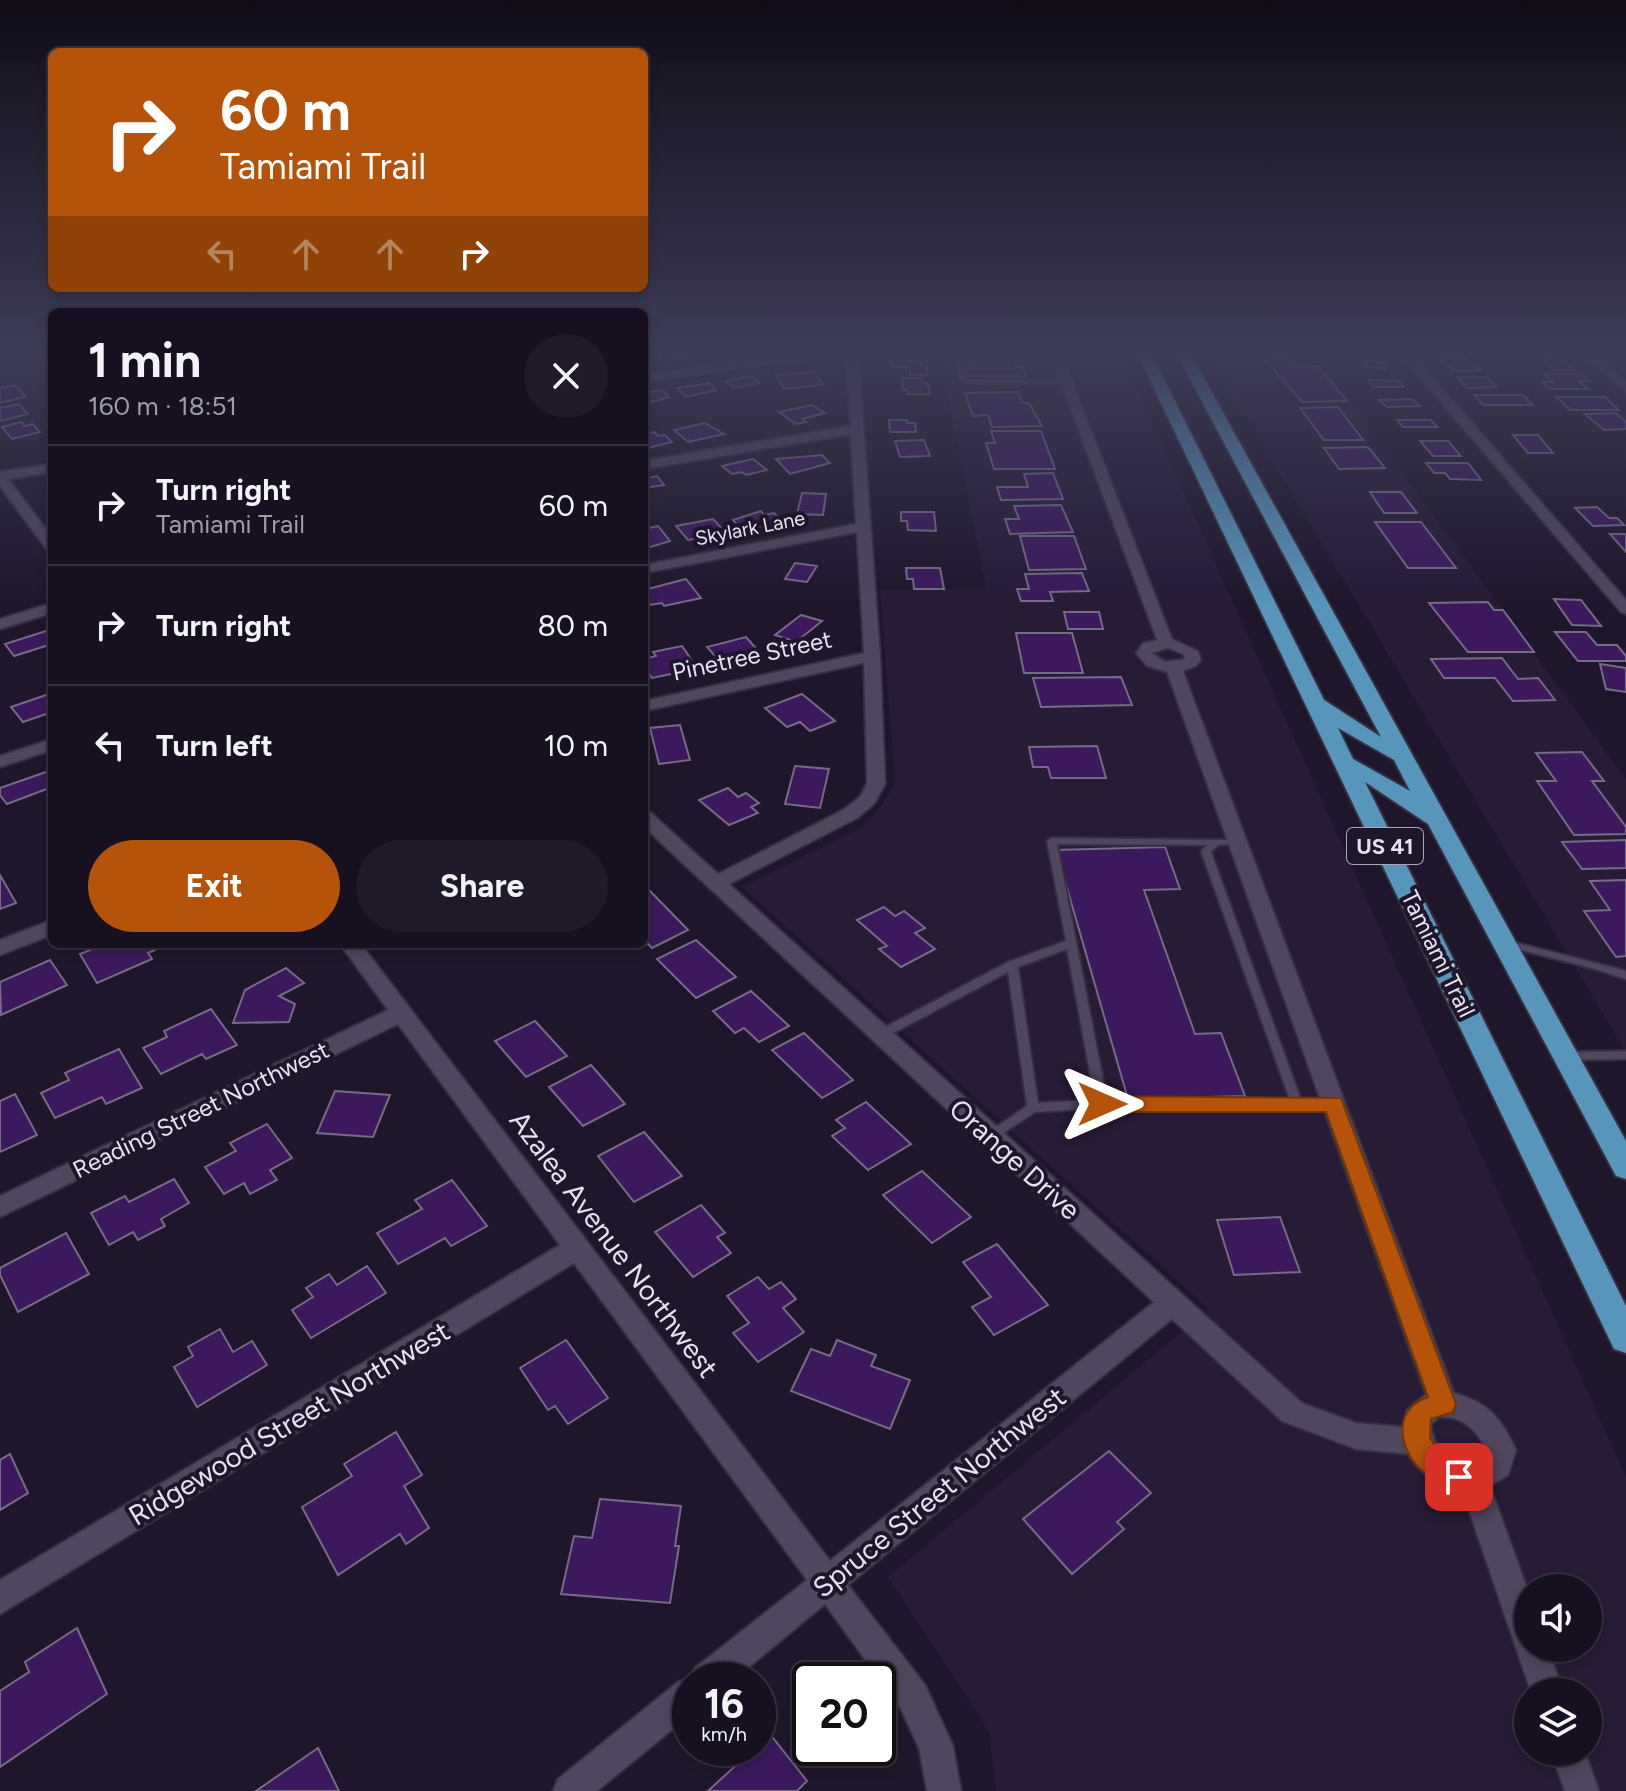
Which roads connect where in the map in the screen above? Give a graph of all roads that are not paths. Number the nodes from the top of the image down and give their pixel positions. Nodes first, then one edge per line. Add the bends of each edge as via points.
1 (812, 437) edge
2 (857, 437) edge
3 (1088, 437) edge
4 (1185, 437) edge
5 (1228, 437) edge
6 (1478, 437) edge
7 (648, 464) edge
8 (48, 469) edge
9 (0, 477) edge
10 (863, 527) junction
11 (48, 542) edge
12 (648, 568) edge
13 (1624, 603) edge
14 (48, 609) edge
15 (0, 624) edge
16 (1166, 643) junction
17 (872, 656) junction
18 (1174, 668) junction
19 (1314, 701) junction
20 (648, 705) edge
21 (48, 745) edge
22 (1402, 756) junction
23 (0, 762) edge
24 (1345, 763) junction
25 (648, 821) edge
26 (1441, 827) junction
27 (1215, 842) junction
28 (1238, 842) junction
29 (715, 883) junction
30 (48, 929) edge
31 (1503, 942) junction
32 (1072, 943) junction
33 (0, 948) edge
34 (353, 948) edge
35 (1012, 965) junction
36 (1626, 975) edge
37 (401, 1013) junction
38 (880, 1035) junction
39 (1626, 1055) edge
40 (1565, 1056) junction
41 (1102, 1104) junction
42 (1297, 1104) junction
43 (1334, 1104) junction
44 (1033, 1108) junction
45 (990, 1137) junction
46 (1626, 1168) edge
47 (0, 1207) edge
48 (577, 1248) junction
49 (1171, 1304) junction
50 (1626, 1339) edge
51 (1444, 1404) junction
52 (1416, 1441) junction
53 (1473, 1479) junction
54 (828, 1582) junction
55 (1514, 1596) edge
56 (0, 1598) edge
57 (729, 1662) edge
58 (672, 1709) edge
59 (1573, 1766) edge
60 (570, 1791) edge
61 (944, 1791) edge
62 (1582, 1791) edge

1 - 7 street
2 - 10 street
3 - 16 street
4 - 19 main road, Tamiami Trail / US 41
5 - 22 main road, US 41
6 - 13 street
8 - 9 street
9 - 11 street
10 - 12 street, Skylark Lane
10 - 17 street
14 - 15 street
16 - 18 street via 1193,656 1190,663
16 - 18 street via 1149,646 1144,653 1154,664
17 - 20 street, Pinetree Street
17 - 29 street via 878,767 867,800 850,814
18 - 28 street
19 - 22 main road via 1356,732
19 - 24 main road, Tamiami Trail / US 41
21 - 23 street
22 - 26 main road, US 41
24 - 26 main road via 1391,787
24 - 50 main road, Tamiami Trail / US 41
25 - 29 street, Orange Drive
26 - 31 main road, US 41
27 - 28 lane
27 - 32 lane via 1052,841
27 - 42 lane via 1206,851
28 - 43 street
29 - 38 street, Orange Drive
30 - 33 street
31 - 36 lane
31 - 40 main road, US 41
32 - 35 lane
32 - 41 lane
34 - 37 street, Azalea Avenue Northwest
35 - 38 lane
35 - 44 lane
37 - 47 street, Reading Street Northwest
37 - 48 street, Azalea Avenue Northwest
38 - 45 street, Orange Drive
39 - 40 lane
40 - 46 main road, US 41
41 - 42 lane
41 - 44 lane
42 - 43 lane
43 - 51 street
44 - 45 lane
45 - 49 street, Orange Drive
48 - 54 street, Azalea Avenue Northwest
48 - 56 street, Ridgewood Street Northwest
49 - 52 street, Orange Drive via 1292,1412 1356,1436
49 - 54 street, Spruce Street Northwest
51 - 52 street via 1422,1411
51 - 53 street via 1458,1405 1485,1421 1500,1446 1495,1469
52 - 53 street via 1445,1472
53 - 55 street
54 - 57 street, Spruce Street Northwest
54 - 61 street, Azalea Avenue Northwest via 913,1697 936,1746
58 - 60 street
59 - 62 street

